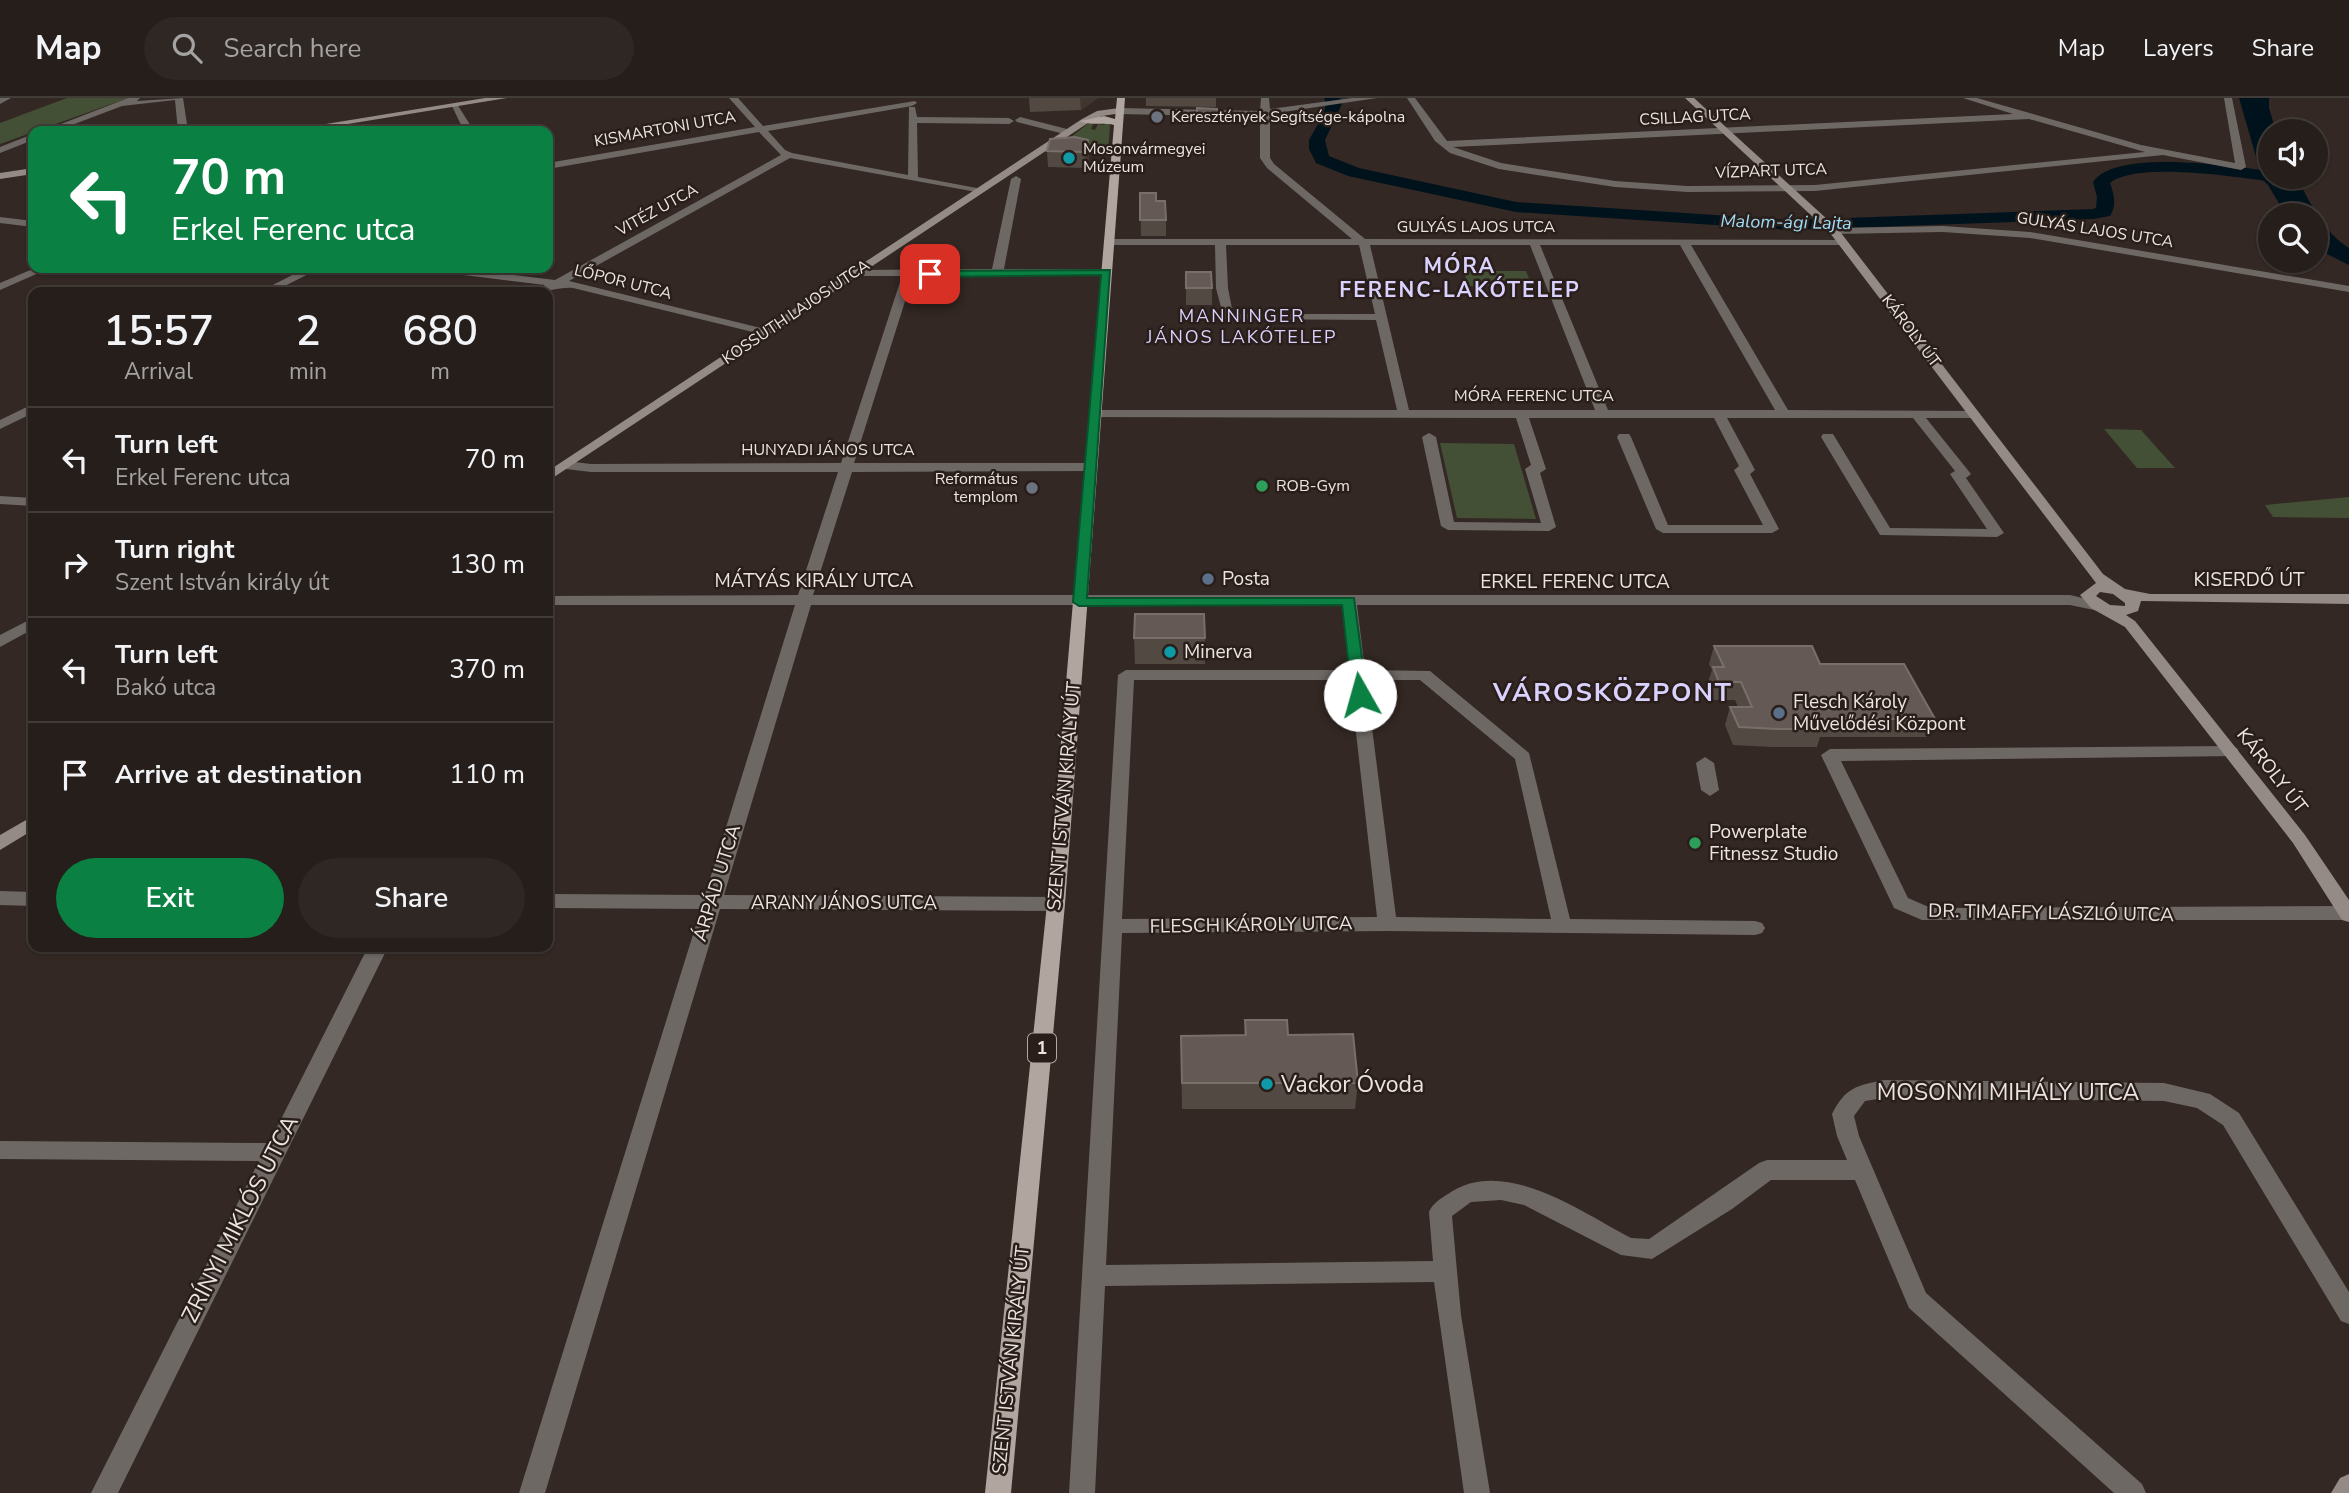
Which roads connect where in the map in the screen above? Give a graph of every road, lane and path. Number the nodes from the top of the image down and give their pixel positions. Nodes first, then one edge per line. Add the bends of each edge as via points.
1 (7, 98) edge
2 (136, 98) edge
3 (176, 98) edge
4 (503, 98) edge
5 (733, 98) edge
6 (1115, 98) edge
7 (1121, 98) edge
8 (1265, 98) edge
9 (1373, 98) edge
10 (1411, 98) edge
11 (1689, 98) edge
12 (1967, 98) edge
13 (2228, 98) edge
14 (912, 100) edge
15 (0, 101) edge
16 (456, 103) edge
17 (110, 108) junction
18 (1265, 113) junction
19 (2032, 116) junction
20 (1119, 117) junction
21 (1089, 118) junction
22 (912, 120) junction
23 (1020, 120) dead end
24 (1009, 121) dead end
25 (61, 126) edge
26 (182, 126) edge
27 (318, 126) edge
28 (467, 126) edge
29 (761, 129) junction
30 (1724, 131) junction
31 (1068, 132) junction
32 (28, 139) edge
33 (1442, 145) junction
34 (0, 149) edge
35 (2161, 153) junction
36 (789, 155) junction
37 (553, 165) edge
38 (28, 172) edge
39 (0, 176) edge
40 (913, 179) junction
41 (1016, 179) dead end
42 (1786, 188) junction
43 (978, 191) junction
44 (0, 220) edge
45 (28, 223) edge
46 (1829, 227) junction
47 (1109, 242) junction
48 (1220, 242) junction
49 (1842, 242) junction
50 (1364, 243) junction
51 (1534, 243) junction
52 (1685, 244) junction
53 (1106, 272) junction
54 (32, 273) edge
55 (304, 273) edge
56 (461, 273) edge
57 (855, 273) junction
58 (908, 274) junction
59 (997, 274) junction
60 (558, 282) junction
61 (543, 286) edge
62 (0, 287) edge
63 (275, 287) edge
64 (2349, 289) edge
65 (1383, 317) junction
66 (765, 333) junction
67 (28, 411) edge
68 (1718, 413) junction
69 (1783, 413) junction
70 (1095, 414) junction
71 (1404, 414) junction
72 (1521, 414) junction
73 (1603, 414) junction
74 (1917, 414) junction
75 (1973, 414) junction
76 (0, 425) edge
77 (1429, 437) dead end
78 (1624, 437) dead end
79 (1828, 437) dead end
80 (566, 465) junction
81 (847, 467) junction
82 (1091, 467) junction
83 (553, 474) edge
84 (0, 500) edge
85 (28, 502) edge
86 (2093, 586) junction
87 (2349, 599) edge
88 (553, 600) edge
89 (2070, 600) junction
90 (804, 601) junction
91 (1349, 601) junction
92 (1079, 602) junction
93 (2127, 604) junction
94 (2102, 608) junction
95 (28, 626) edge
96 (0, 642) edge
97 (1356, 674) junction
98 (2231, 752) junction
99 (1705, 763) dead end
100 (1710, 790) dead end
101 (28, 825) edge
102 (0, 844) edge
103 (0, 898) edge
104 (28, 899) edge
105 (553, 901) edge
106 (711, 902) junction
107 (1056, 904) junction
108 (2348, 914) edge
109 (1387, 924) junction
110 (1114, 926) junction
111 (1562, 926) junction
112 (1755, 928) dead end
113 (375, 952) edge
114 (0, 1150) edge
115 (273, 1152) junction
116 (1860, 1170) junction
117 (1443, 1271) junction
118 (1094, 1276) junction
119 (2349, 1313) edge
120 (2349, 1487) edge
121 (104, 1493) edge
122 (532, 1493) edge
123 (998, 1493) edge
124 (1082, 1493) edge
125 (1477, 1493) edge
126 (2133, 1493) edge
127 (2344, 1493) edge

1 - 15 street
2 - 17 street
3 - 17 street
3 - 26 street
4 - 16 street
5 - 29 street
6 - 21 main road
7 - 20 main road, SZENT ISTVÁN KIRÁLY ÚT / 1
8 - 18 street
9 - 18 street
10 - 33 street
11 - 30 street, KÁROLY ÚT
12 - 19 street
13 - 35 street via 2241,167
14 - 22 street
14 - 29 street, KISMARTONI UTCA
16 - 27 street
16 - 28 street
17 - 25 street
18 - 20 street
18 - 50 street via 1265,158 1270,166
19 - 30 street, CSILLAG UTCA
19 - 35 street
20 - 21 main road
20 - 47 main road, SZENT ISTVÁN KIRÁLY ÚT / 1
21 - 31 street, KOSSUTH LAJOS UTCA
22 - 24 street
22 - 40 street
23 - 31 street
29 - 36 street
29 - 37 street, KISMARTONI UTCA
30 - 33 street, CSILLAG UTCA
30 - 42 street, KÁROLY ÚT
31 - 43 street, KOSSUTH LAJOS UTCA
32 - 34 street
33 - 42 street, VÍZPART UTCA via 1499,166 1615,184
35 - 42 street, VÍZPART UTCA
36 - 40 street
36 - 60 street, VITÉZ UTCA
38 - 39 street
40 - 43 street
41 - 59 street
42 - 46 street, KÁROLY ÚT
43 - 57 street, KOSSUTH LAJOS UTCA
44 - 45 street
46 - 49 street, KÁROLY ÚT
46 - 64 street, GULYÁS LAJOS UTCA via 2030,234
47 - 48 street, GULYÁS LAJOS UTCA
47 - 53 main road, SZENT ISTVÁN KIRÁLY ÚT / 1
48 - 50 street, GULYÁS LAJOS UTCA
48 - 65 street via 1228,317
49 - 52 street, GULYÁS LAJOS UTCA
49 - 75 street, KÁROLY ÚT
50 - 51 street, GULYÁS LAJOS UTCA
50 - 65 street
51 - 52 street, GULYÁS LAJOS UTCA
51 - 73 street
52 - 69 street
53 - 59 street
53 - 70 main road, SZENT ISTVÁN KIRÁLY ÚT / 1
54 - 62 street
55 - 63 street
56 - 61 street, LŐPOR UTCA
57 - 58 street
57 - 66 street, KOSSUTH LAJOS UTCA
58 - 59 street
58 - 81 street, ÁRPÁD UTCA
60 - 61 street, LŐPOR UTCA
60 - 66 street, LŐPOR UTCA
65 - 71 street
66 - 80 street, KOSSUTH LAJOS UTCA
67 - 76 street
68 - 69 street, MÓRA FERENC UTCA
68 - 73 street, MÓRA FERENC UTCA
68 - 78 street via 1772,529 1663,529
69 - 74 street, MÓRA FERENC UTCA
70 - 71 street, MÓRA FERENC UTCA
70 - 82 main road, SZENT ISTVÁN KIRÁLY ÚT / 1
71 - 72 street, MÓRA FERENC UTCA
72 - 73 street, MÓRA FERENC UTCA
72 - 77 street via 1539,469 1532,469 1549,527 1448,526
74 - 75 street, MÓRA FERENC UTCA
74 - 79 street via 1964,474 1957,474 1997,533 1885,532
75 - 86 street, KÁROLY ÚT
80 - 81 street, HUNYADI JÁNOS UTCA
80 - 83 street, KOSSUTH LAJOS UTCA
81 - 82 street, HUNYADI JÁNOS UTCA
81 - 90 street, ÁRPÁD UTCA
82 - 92 main road, SZENT ISTVÁN KIRÁLY ÚT / 1
84 - 85 street
86 - 89 street, ERKEL FERENC UTCA via 2082,597
86 - 93 street via 2103,587
86 - 94 street, KÁROLY ÚT via 2089,598
87 - 93 street, KISERDŐ ÚT via 2150,599
88 - 90 street, MÁTYÁS KIRÁLY UTCA
89 - 91 street, ERKEL FERENC UTCA
89 - 94 street, ERKEL FERENC UTCA
90 - 92 street, MÁTYÁS KIRÁLY UTCA
90 - 106 street, ÁRPÁD UTCA
91 - 92 street, ERKEL FERENC UTCA
91 - 97 street
92 - 107 main road, SZENT ISTVÁN KIRÁLY ÚT / 1
93 - 94 street, KÁROLY ÚT
93 - 98 street, KÁROLY ÚT
95 - 96 street
97 - 109 street
97 - 110 street via 1126,675
97 - 111 street via 1424,675 1523,757
98 - 108 street, KÁROLY ÚT via 2299,839
98 - 108 street, DR. TIMAFFY LÁSZLÓ UTCA via 1830,755 1901,903 1928,915
99 - 100 street
101 - 102 street
103 - 104 street
105 - 106 street, ARANY JÁNOS UTCA
106 - 107 street, ARANY JÁNOS UTCA
106 - 122 street, ÁRPÁD UTCA
107 - 123 main road, SZENT ISTVÁN KIRÁLY ÚT / 1
109 - 110 street, FLESCH KÁROLY UTCA
109 - 111 street, FLESCH KÁROLY UTCA
110 - 118 street
111 - 112 street, FLESCH KÁROLY UTCA
113 - 115 street, ZRÍNYI MIKLÓS UTCA
114 - 115 street
115 - 121 street, ZRÍNYI MIKLÓS UTCA
116 - 117 street via 1767,1170 1652,1249 1629,1248 1528,1196 1501,1190 1466,1193 1440,1212
116 - 119 street, MOSONYI MIHÁLY UTCA via 1843,1114 1858,1094 1884,1089 2164,1092 2202,1100 2231,1119
116 - 126 street, MOSONYI MIHÁLY UTCA via 1917,1300
117 - 118 street
117 - 125 street
118 - 124 street
120 - 127 street

